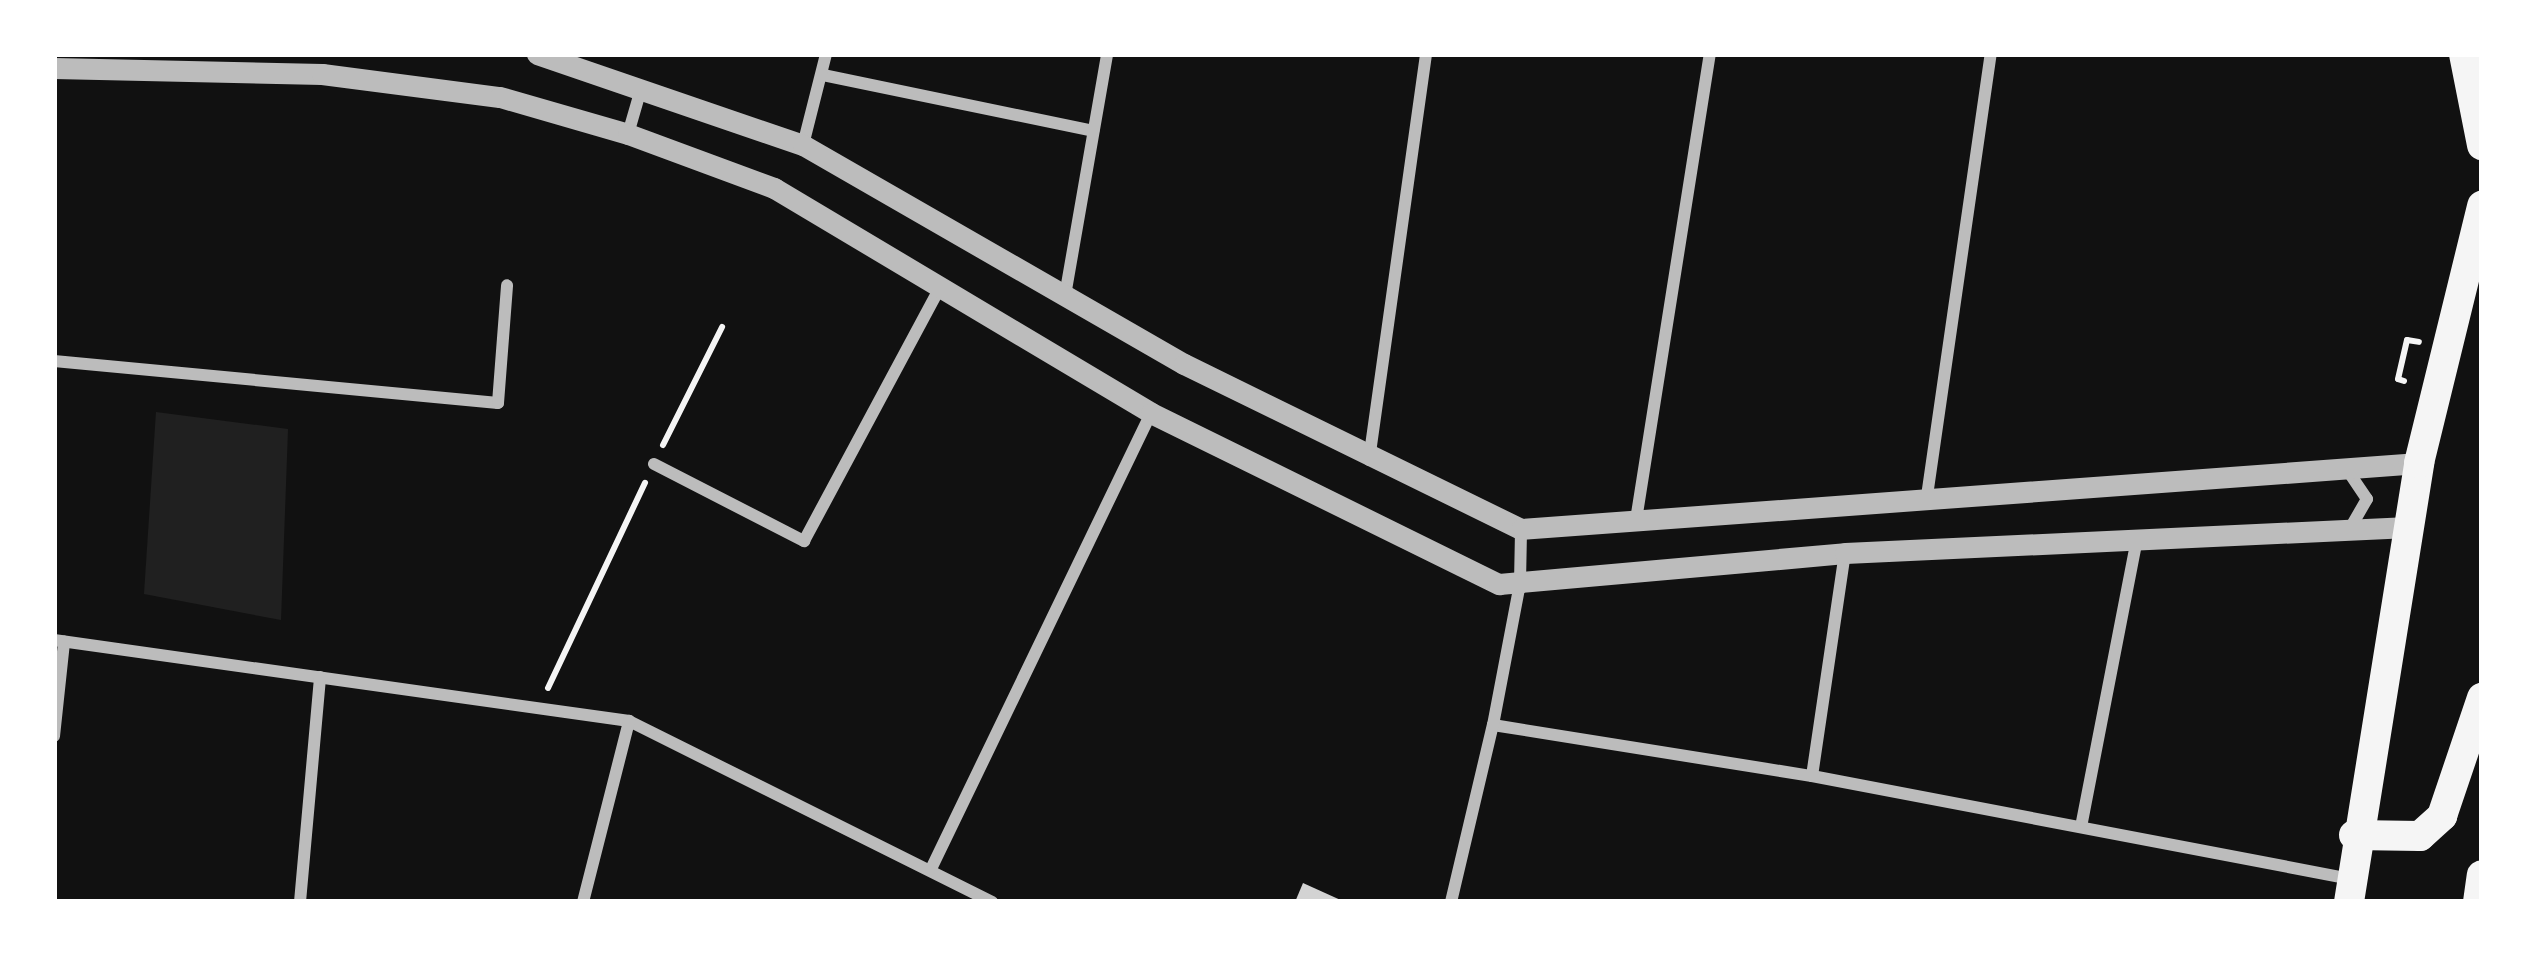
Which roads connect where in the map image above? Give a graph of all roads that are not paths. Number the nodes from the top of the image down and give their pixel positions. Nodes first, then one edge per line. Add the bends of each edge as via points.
1 (539, 54) edge
2 (826, 54) edge
3 (1107, 54) edge
4 (1426, 54) edge
5 (1710, 54) edge
6 (1991, 54) edge
7 (2464, 54) edge
8 (54, 68) edge
9 (823, 75) junction
10 (642, 87) junction
11 (1094, 131) junction
12 (628, 134) junction
13 (803, 145) junction
14 (2482, 145) edge
15 (2482, 206) edge
16 (508, 285) dead end
17 (941, 286) junction
18 (1066, 290) junction
19 (54, 361) edge
20 (1151, 413) junction
21 (1369, 461) junction
22 (2420, 463) junction
23 (654, 464) road end
24 (2338, 468) junction
25 (1927, 496) junction
26 (1636, 520) junction
27 (2408, 527) junction
28 (1521, 529) junction
29 (2345, 530) junction
30 (2137, 538) junction
31 (1845, 553) junction
32 (1520, 583) junction
33 (59, 641) edge
34 (320, 677) junction
35 (2482, 698) edge
36 (628, 721) junction
37 (1493, 725) junction
38 (54, 736) edge
39 (1812, 776) junction
40 (2081, 827) junction
41 (2354, 835) junction
42 (931, 869) junction
43 (2482, 875) edge
44 (2350, 891) edge
45 (300, 902) edge
46 (583, 902) edge
47 (992, 902) edge
48 (1451, 902) edge
49 (2478, 902) edge

1 - 10 street
2 - 9 street
3 - 11 street
4 - 21 street
5 - 26 street
6 - 25 street
7 - 14 main road
8 - 12 street via 322,74 500,97
9 - 11 street
9 - 13 street
10 - 12 street
10 - 13 street
11 - 18 street
12 - 17 street via 774,188
13 - 18 street
15 - 22 main road
16 - 19 street via 498,404
17 - 20 street
17 - 23 street via 803,541
18 - 21 street via 1184,364
20 - 32 street via 1499,584
20 - 42 street
21 - 28 street
22 - 24 street
22 - 27 main road
24 - 25 street
24 - 29 street via 2359,478 2367,499 2361,518
25 - 26 street
26 - 28 street
27 - 29 street
27 - 41 main road
28 - 32 street
29 - 30 street
30 - 31 street
30 - 40 street
31 - 32 street
31 - 39 street
32 - 37 street
33 - 34 street
33 - 38 street
34 - 36 street
34 - 45 street
35 - 41 main road via 2443,816 2420,836
36 - 42 street
36 - 46 street
37 - 39 street
37 - 48 street
39 - 40 street
40 - 44 street
41 - 44 main road
42 - 47 street
43 - 49 main road

